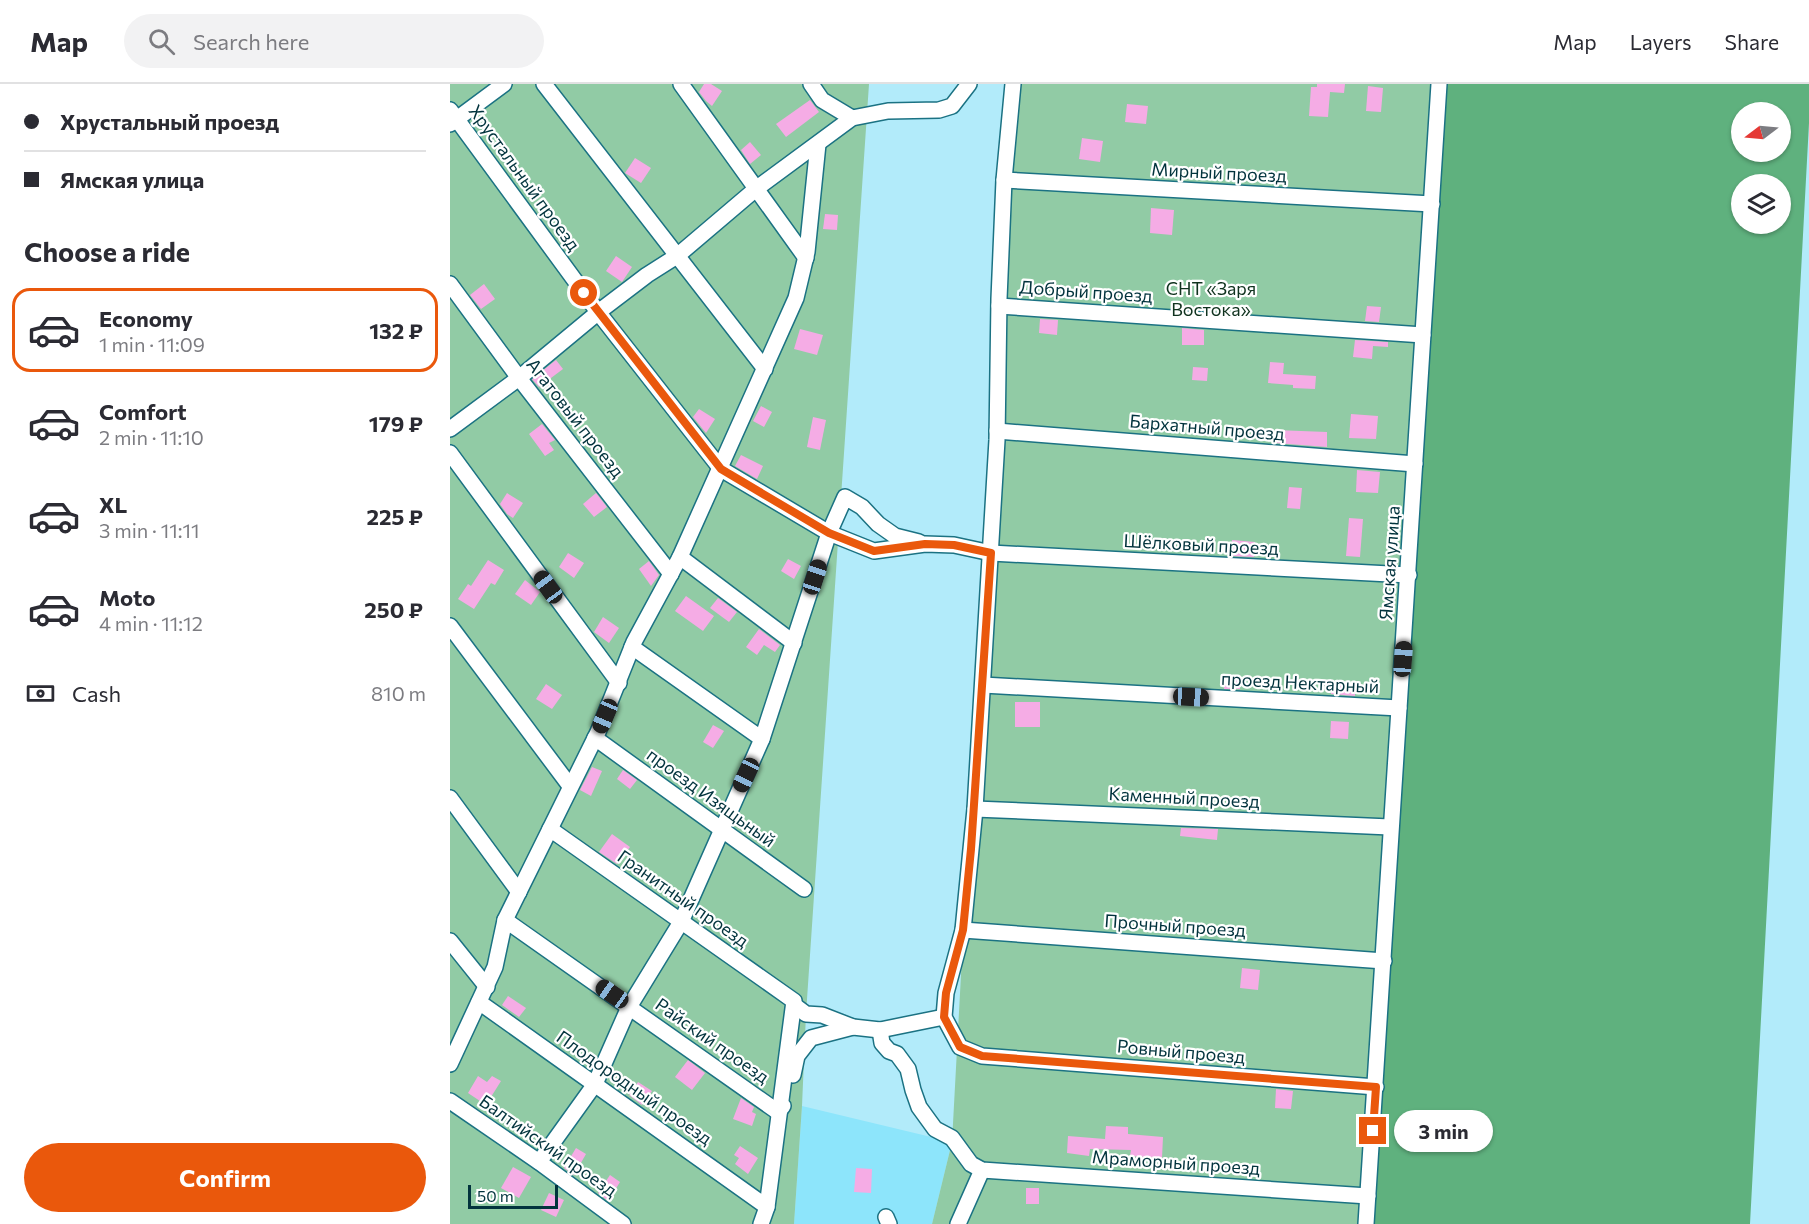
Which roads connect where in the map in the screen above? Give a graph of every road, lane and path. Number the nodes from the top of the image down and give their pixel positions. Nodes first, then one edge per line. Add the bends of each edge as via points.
1 (504, 84) edge
2 (544, 84) edge
3 (681, 84) edge
4 (811, 84) edge
5 (969, 84) edge
6 (1013, 84) edge
7 (1430, 84) edge
8 (1439, 84) edge
9 (452, 118) edge
10 (852, 118) junction
11 (818, 144) junction
12 (1004, 180) junction
13 (758, 189) junction
14 (1432, 204) junction
15 (677, 256) junction
16 (806, 258) junction
17 (450, 284) edge
18 (999, 306) junction
19 (598, 312) junction
20 (1423, 335) junction
21 (765, 369) junction
22 (519, 378) junction
23 (450, 429) edge
24 (997, 431) junction
25 (450, 453) edge
26 (1415, 464) junction
27 (721, 469) junction
28 (829, 533) junction
29 (925, 544) junction
30 (991, 553) junction
31 (680, 557) junction
32 (671, 574) junction
33 (1409, 575) junction
34 (450, 626) edge
35 (794, 643) junction
36 (633, 647) junction
37 (618, 683) junction
38 (982, 685) junction
39 (1399, 708) junction
40 (595, 738) junction
41 (762, 739) junction
42 (570, 786) junction
43 (450, 798) edge
44 (975, 809) junction
45 (1390, 827) junction
46 (550, 829) junction
47 (721, 829) junction
48 (804, 889) dead end
49 (519, 892) junction
50 (506, 920) junction
51 (681, 922) junction
52 (963, 930) junction
53 (450, 941) edge
54 (1384, 961) junction
55 (487, 987) junction
56 (479, 1002) junction
57 (794, 1003) junction
58 (629, 1007) junction
59 (944, 1017) junction
60 (853, 1028) junction
61 (880, 1030) junction
62 (450, 1064) edge
63 (595, 1084) junction
64 (1376, 1087) junction
65 (450, 1101) edge
66 (778, 1112) junction
67 (539, 1162) junction
68 (982, 1170) junction
69 (1368, 1196) junction
70 (767, 1207) junction
71 (622, 1224) edge
72 (761, 1224) edge
73 (958, 1224) edge
74 (1366, 1224) edge

1 - 9 street
2 - 15 street
3 - 13 street
4 - 10 street via 822,100
5 - 10 street via 952,106 939,110 888,111
6 - 12 street
7 - 8 street
8 - 14 street, Ямская улица
9 - 19 street, Хрустальный проезд
10 - 11 street
11 - 13 street
11 - 16 street
12 - 14 street, Мирный проезд
12 - 18 street
13 - 15 street
13 - 16 street
14 - 20 street, Ямская улица
15 - 19 street
15 - 21 street
16 - 21 street via 796,298
17 - 22 street, Агатовый проезд
18 - 20 street, Добрый проезд
18 - 24 street
19 - 22 street
19 - 27 street, Хрустальный проезд
20 - 26 street, Ямская улица
21 - 27 street
22 - 23 street
22 - 32 street, Агатовый проезд
24 - 26 street, Бархатный проезд
24 - 30 street
25 - 37 street
26 - 33 street, Ямская улица
27 - 28 street
27 - 31 street
28 - 29 street via 874,551
28 - 29 street via 845,497 895,536
28 - 35 street
29 - 30 street, Шёлковый проезд
30 - 33 street, Шёлковый проезд
30 - 38 street
31 - 32 street
31 - 35 street
32 - 36 street
33 - 39 street, Ямская улица
34 - 42 street
35 - 41 street
36 - 37 street
36 - 41 street
37 - 40 street
38 - 39 street, проезд Нектарный
38 - 44 street
39 - 45 street, Ямская улица
40 - 42 street
40 - 47 street, проезд Изящьный
41 - 47 street
42 - 46 street
43 - 49 street
44 - 45 street, Каменный проезд
44 - 52 street
45 - 54 street, Ямская улица
46 - 49 street
46 - 51 street, Гранитный проезд
47 - 48 street, проезд Изящьный
47 - 51 street
49 - 50 street
50 - 55 street
50 - 58 street, Райский проезд
51 - 57 street, Гранитный проезд
51 - 58 street
52 - 54 street, Прочный проезд
52 - 59 street via 946,993
53 - 55 street
54 - 64 street, Ямская улица
55 - 56 street
56 - 62 street
56 - 63 street, Плодородный проезд
57 - 60 street, Гранитный проезд via 806,1014 822,1015
57 - 66 street
58 - 63 street
58 - 66 street, Райский проезд
59 - 61 street
59 - 64 street, Ровный проезд via 960,1047 982,1056
60 - 61 street
60 - 66 street via 811,1038 797,1056 789,1099
61 - 68 street via 882,1042 908,1069 919,1107 935,1129 952,1138 971,1164
63 - 67 street
63 - 70 street, Плодородный проезд
64 - 69 street, Ямская улица
65 - 67 street, Балтийский проезд
66 - 70 street
67 - 71 street, Балтийский проезд
68 - 69 street, Мраморный проезд
68 - 73 street
69 - 74 street, Ямская улица
70 - 72 street

